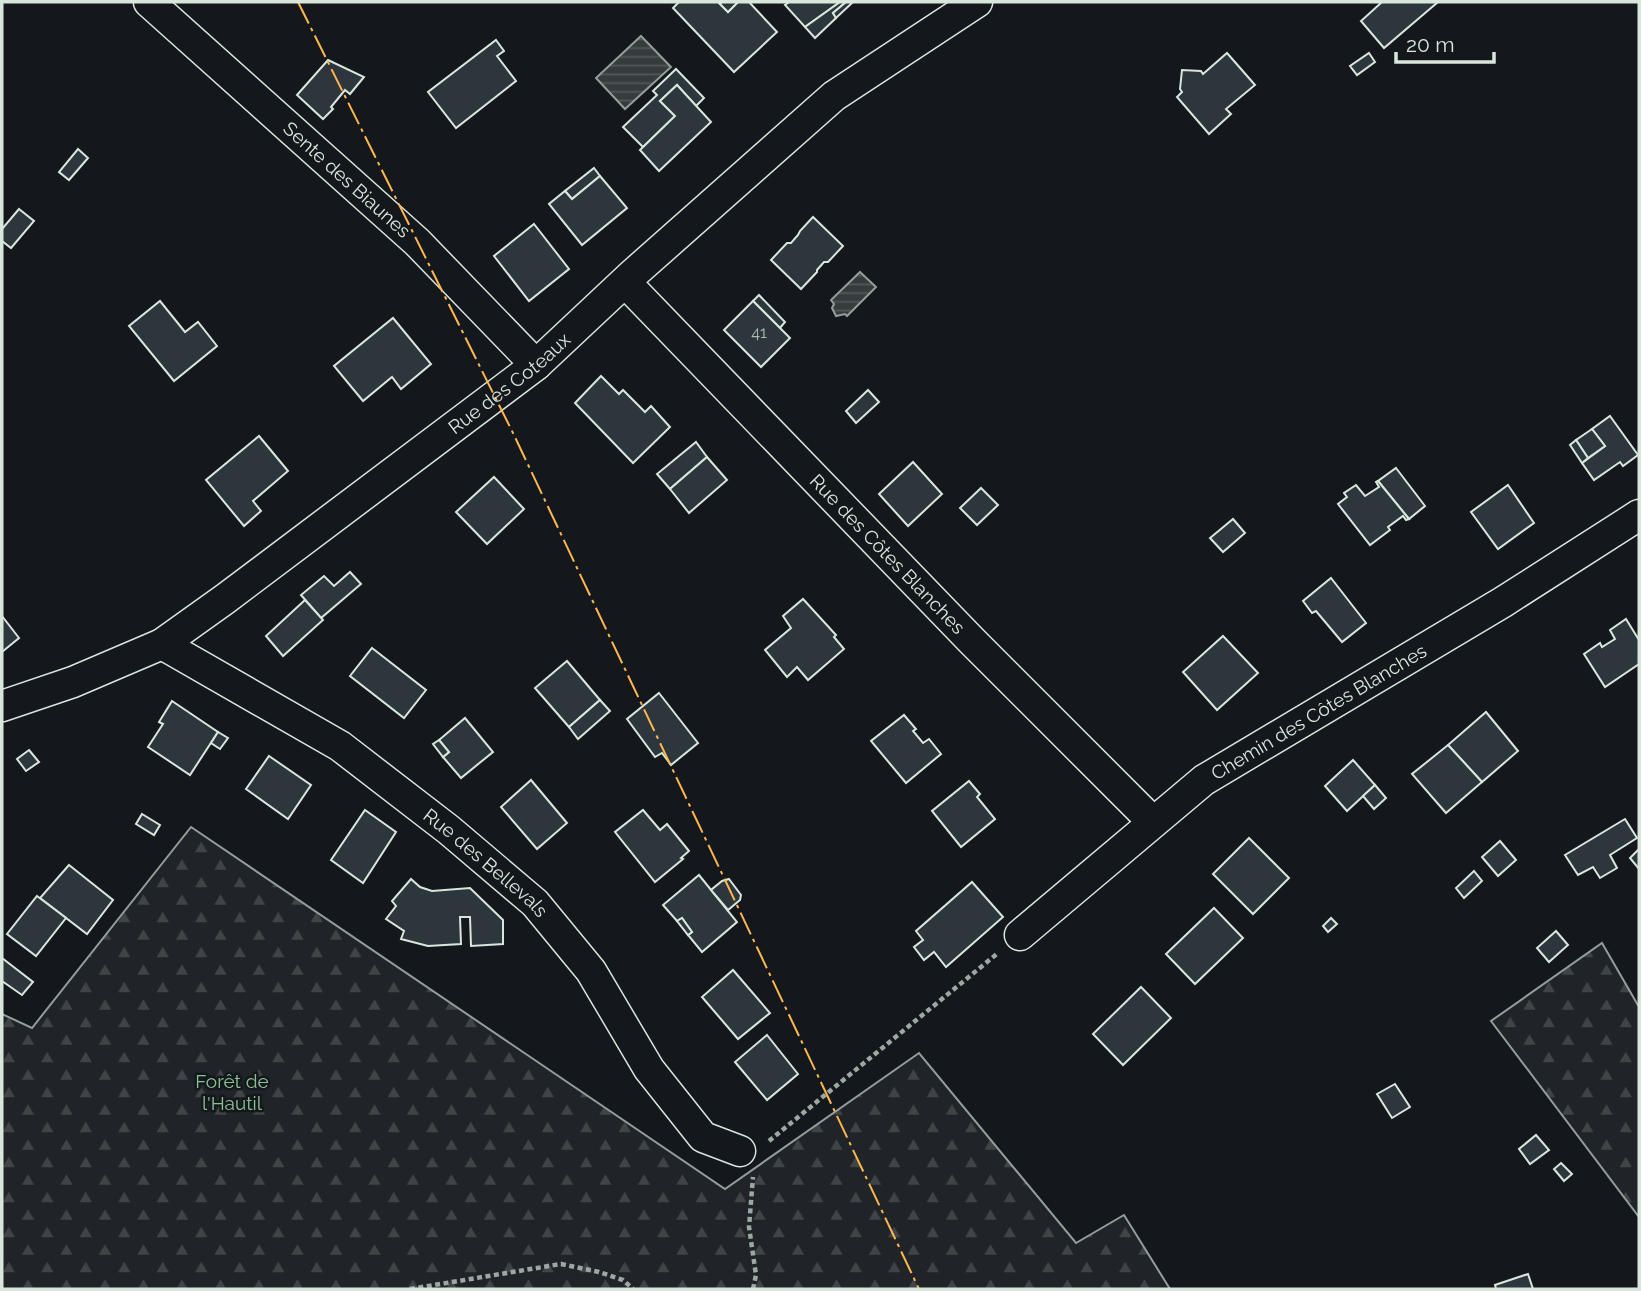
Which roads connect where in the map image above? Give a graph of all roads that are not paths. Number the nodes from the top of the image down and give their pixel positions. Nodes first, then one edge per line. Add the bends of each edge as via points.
1 (149, 2) edge
2 (977, 2) edge
3 (625, 282) junction
4 (536, 365) junction
5 (1639, 515) edge
6 (162, 644) junction
7 (2, 706) edge
8 (1153, 822) junction
9 (1020, 935) road end
10 (746, 1163) road end

1 - 4 street, Sente des Biaunes via 416,242
2 - 3 street, Rue des Coteaux via 834,96
3 - 4 street, Rue des Coteaux
3 - 8 street, Rue des Côtes Blanches
4 - 6 street, Rue des Coteaux
5 - 8 street, Chemin des Côtes Blanches via 1503,602 1203,780
6 - 7 street, Rue des Coteaux
6 - 10 street, Rue des Bellevals via 340,746 535,902 592,971 649,1069 703,1137
8 - 9 street, Chemin des Côtes Blanches

